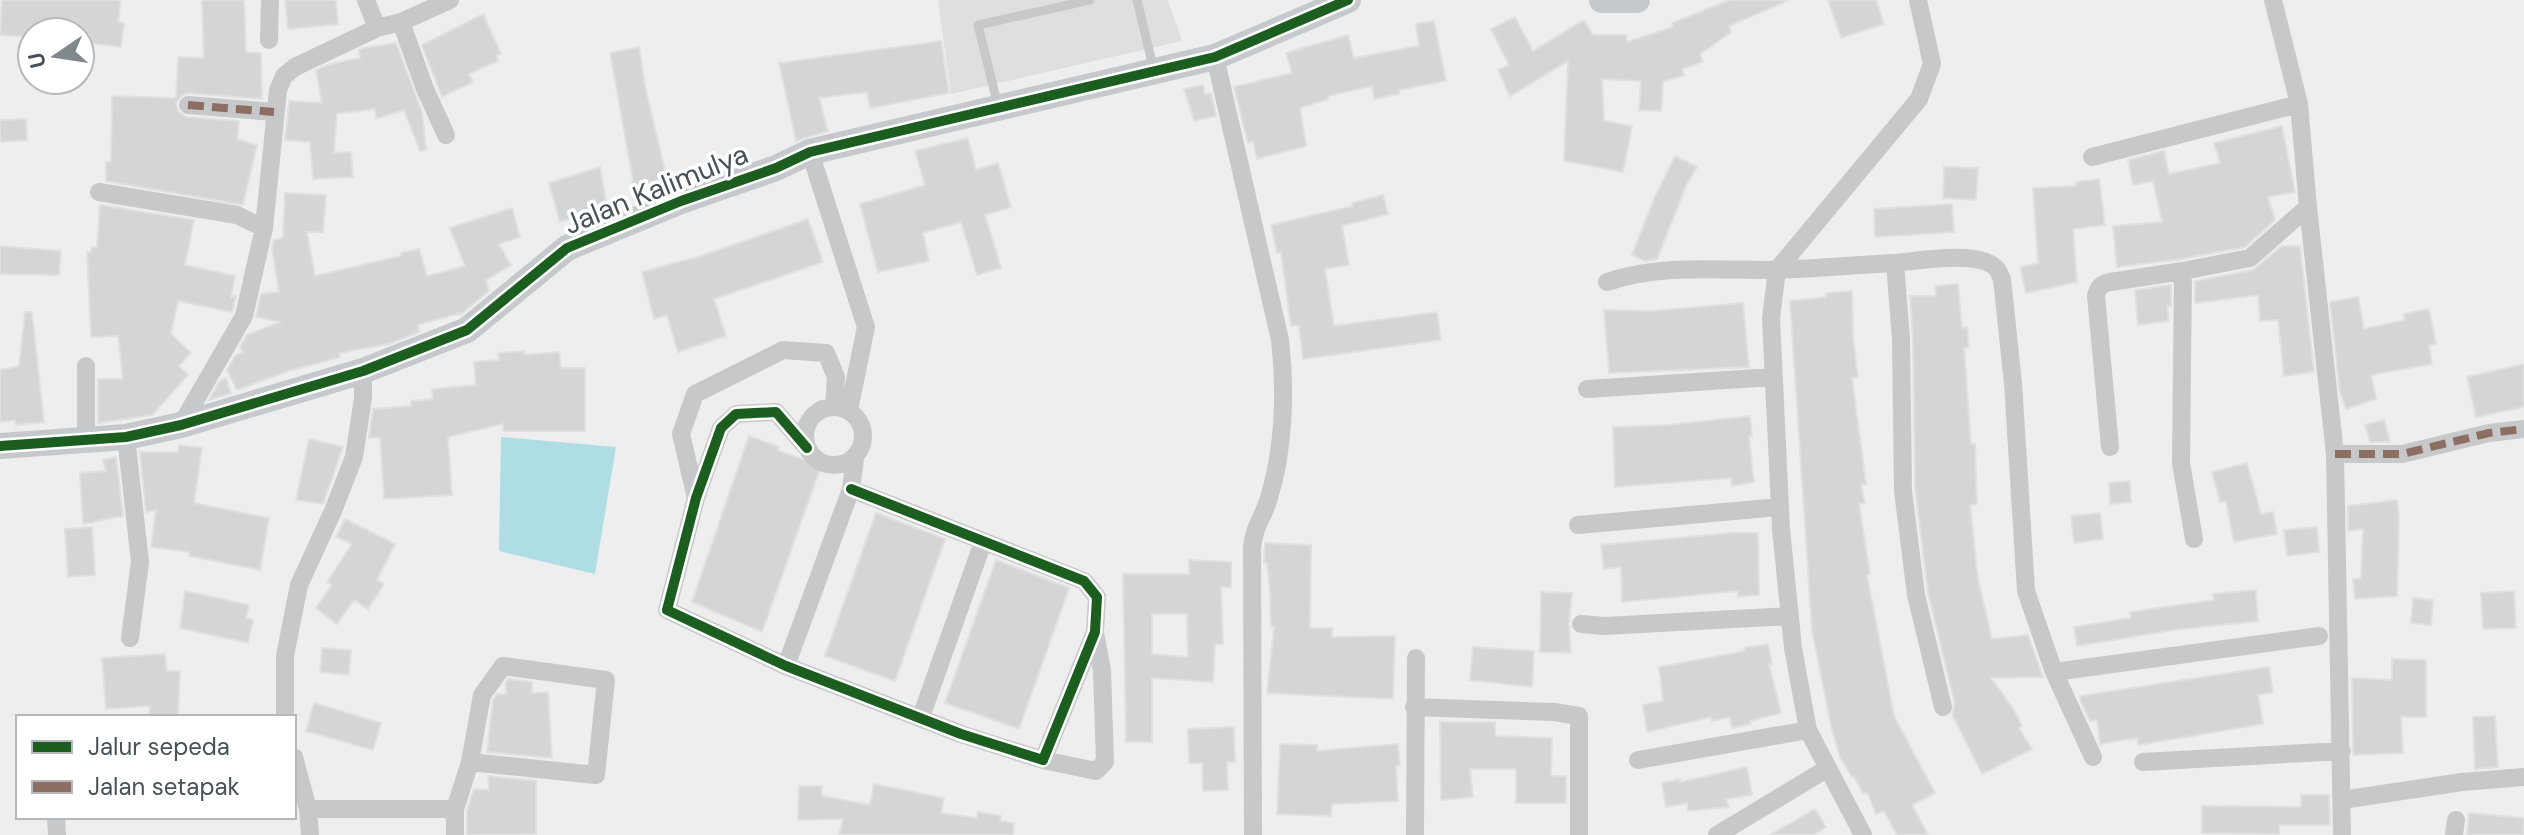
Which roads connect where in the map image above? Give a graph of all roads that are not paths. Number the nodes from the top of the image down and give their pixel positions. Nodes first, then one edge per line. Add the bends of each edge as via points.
1 (270, 0) edge
2 (366, 0) edge
3 (450, 0) edge
4 (1090, 0) edge
5 (1137, 0) edge
6 (1348, 0) edge
7 (1602, 0) edge
8 (1637, 0) edge
9 (1918, 0) edge
10 (2273, 0) edge
11 (1310, 8) edge
12 (401, 22) junction
13 (377, 28) junction
14 (269, 40) dead end
15 (1215, 57) junction
16 (1154, 72) junction
17 (2299, 104) junction
18 (188, 105) dead end
19 (998, 106) junction
20 (274, 112) junction
21 (446, 135) dead end
22 (810, 152) junction
23 (2092, 157) dead end
24 (99, 192) dead end
25 (2308, 207) junction
26 (264, 228) junction
27 (1895, 263) junction
28 (1777, 270) junction
29 (2183, 271) junction
30 (1607, 282) dead end
31 (86, 366) dead end
32 (363, 371) junction
33 (1773, 377) junction
34 (1587, 389) dead end
35 (842, 408) junction
36 (181, 425) junction
37 (2524, 429) edge
38 (126, 437) junction
39 (86, 442) junction
40 (0, 446) edge
41 (2110, 447) dead end
42 (807, 448) junction
43 (2335, 454) junction
44 (855, 458) junction
45 (851, 489) junction
46 (696, 498) junction
47 (1780, 507) junction
48 (1578, 525) dead end
49 (2194, 539) dead end
50 (983, 542) junction
51 (1790, 616) junction
52 (1581, 624) dead end
53 (1095, 632) junction
54 (2319, 636) dead end
55 (130, 638) dead end
56 (1416, 658) dead end
57 (786, 666) junction
58 (2054, 672) junction
59 (1414, 707) junction
60 (1943, 707) dead end
61 (285, 715) edge
62 (921, 717) junction
63 (1808, 730) junction
64 (2342, 751) junction
65 (2093, 757) dead end
66 (1043, 760) junction
67 (1638, 760) dead end
68 (470, 762) junction
69 (2143, 762) dead end
70 (296, 764) edge
71 (1828, 768) junction
72 (2524, 777) edge
73 (2342, 800) junction
74 (308, 809) junction
75 (455, 809) junction
76 (310, 835) edge
77 (455, 835) edge
78 (1253, 835) edge
79 (1415, 835) edge
80 (1579, 835) edge
81 (1717, 835) edge
82 (1863, 835) edge
83 (2342, 835) edge

1 - 14 street
2 - 13 street
3 - 12 street
4 - 19 lane via 978,25
5 - 16 lane
6 - 11 street, Jalan Kalimulya
7 - 8 street
9 - 28 street via 1932,64 1919,99
10 - 17 street
11 - 15 street, Jalan Kalimulya
12 - 13 street
12 - 21 street
13 - 20 street via 284,76
15 - 16 street, Jalan Kalimulya
15 - 78 street via 1284,371 1276,461 1252,547
16 - 19 street, Jalan Kalimulya
17 - 23 street
17 - 25 street
18 - 20 street
19 - 22 street, Jalan Kalimulya
20 - 26 street
22 - 32 street, Jalan Kalimulya via 567,248 467,330
22 - 35 street via 866,327
24 - 26 street via 237,215
25 - 29 street via 2250,258
25 - 43 street
26 - 36 street via 244,316
27 - 28 street
27 - 58 street via 1967,258 1985,262 2002,279 2026,591
27 - 60 street via 1903,491 1916,595
28 - 30 street via 1659,271
28 - 33 street via 1771,318
29 - 41 street via 2098,288
29 - 49 street via 2181,463
31 - 39 street
32 - 36 street, Jalan Kalimulya
32 - 61 street via 354,457 299,585 285,656
33 - 34 street
33 - 47 street
35 - 42 street via 813,415 806,430
35 - 44 street via 856,417 863,436
35 - 46 street via 826,353 783,350 695,394 681,434
36 - 38 street, Jalan Kalimulya
37 - 43 street via 2402,454
38 - 39 street, Jalan Kalimulya
38 - 55 street via 140,562
39 - 40 street, Jalan Kalimulya
42 - 44 street via 826,465
42 - 46 street via 776,412 736,414 721,428
43 - 64 street
44 - 45 street
45 - 50 street
45 - 57 street
46 - 57 street via 667,610
47 - 48 street
47 - 51 street
50 - 53 street via 1084,581 1097,597
50 - 62 street
51 - 52 street
51 - 63 street
53 - 66 street
53 - 66 street via 1102,670 1105,762 1096,771
54 - 58 street
56 - 59 street
57 - 62 street
58 - 65 street
59 - 79 street
59 - 80 street via 1579,716
62 - 66 street
63 - 67 street
63 - 71 street
64 - 69 street
64 - 73 street
68 - 68 street via 482,695 503,666 606,680 596,775
68 - 75 street
70 - 74 street
71 - 81 street
71 - 82 street
72 - 73 street
73 - 83 street
74 - 75 street
74 - 76 street
75 - 77 street

